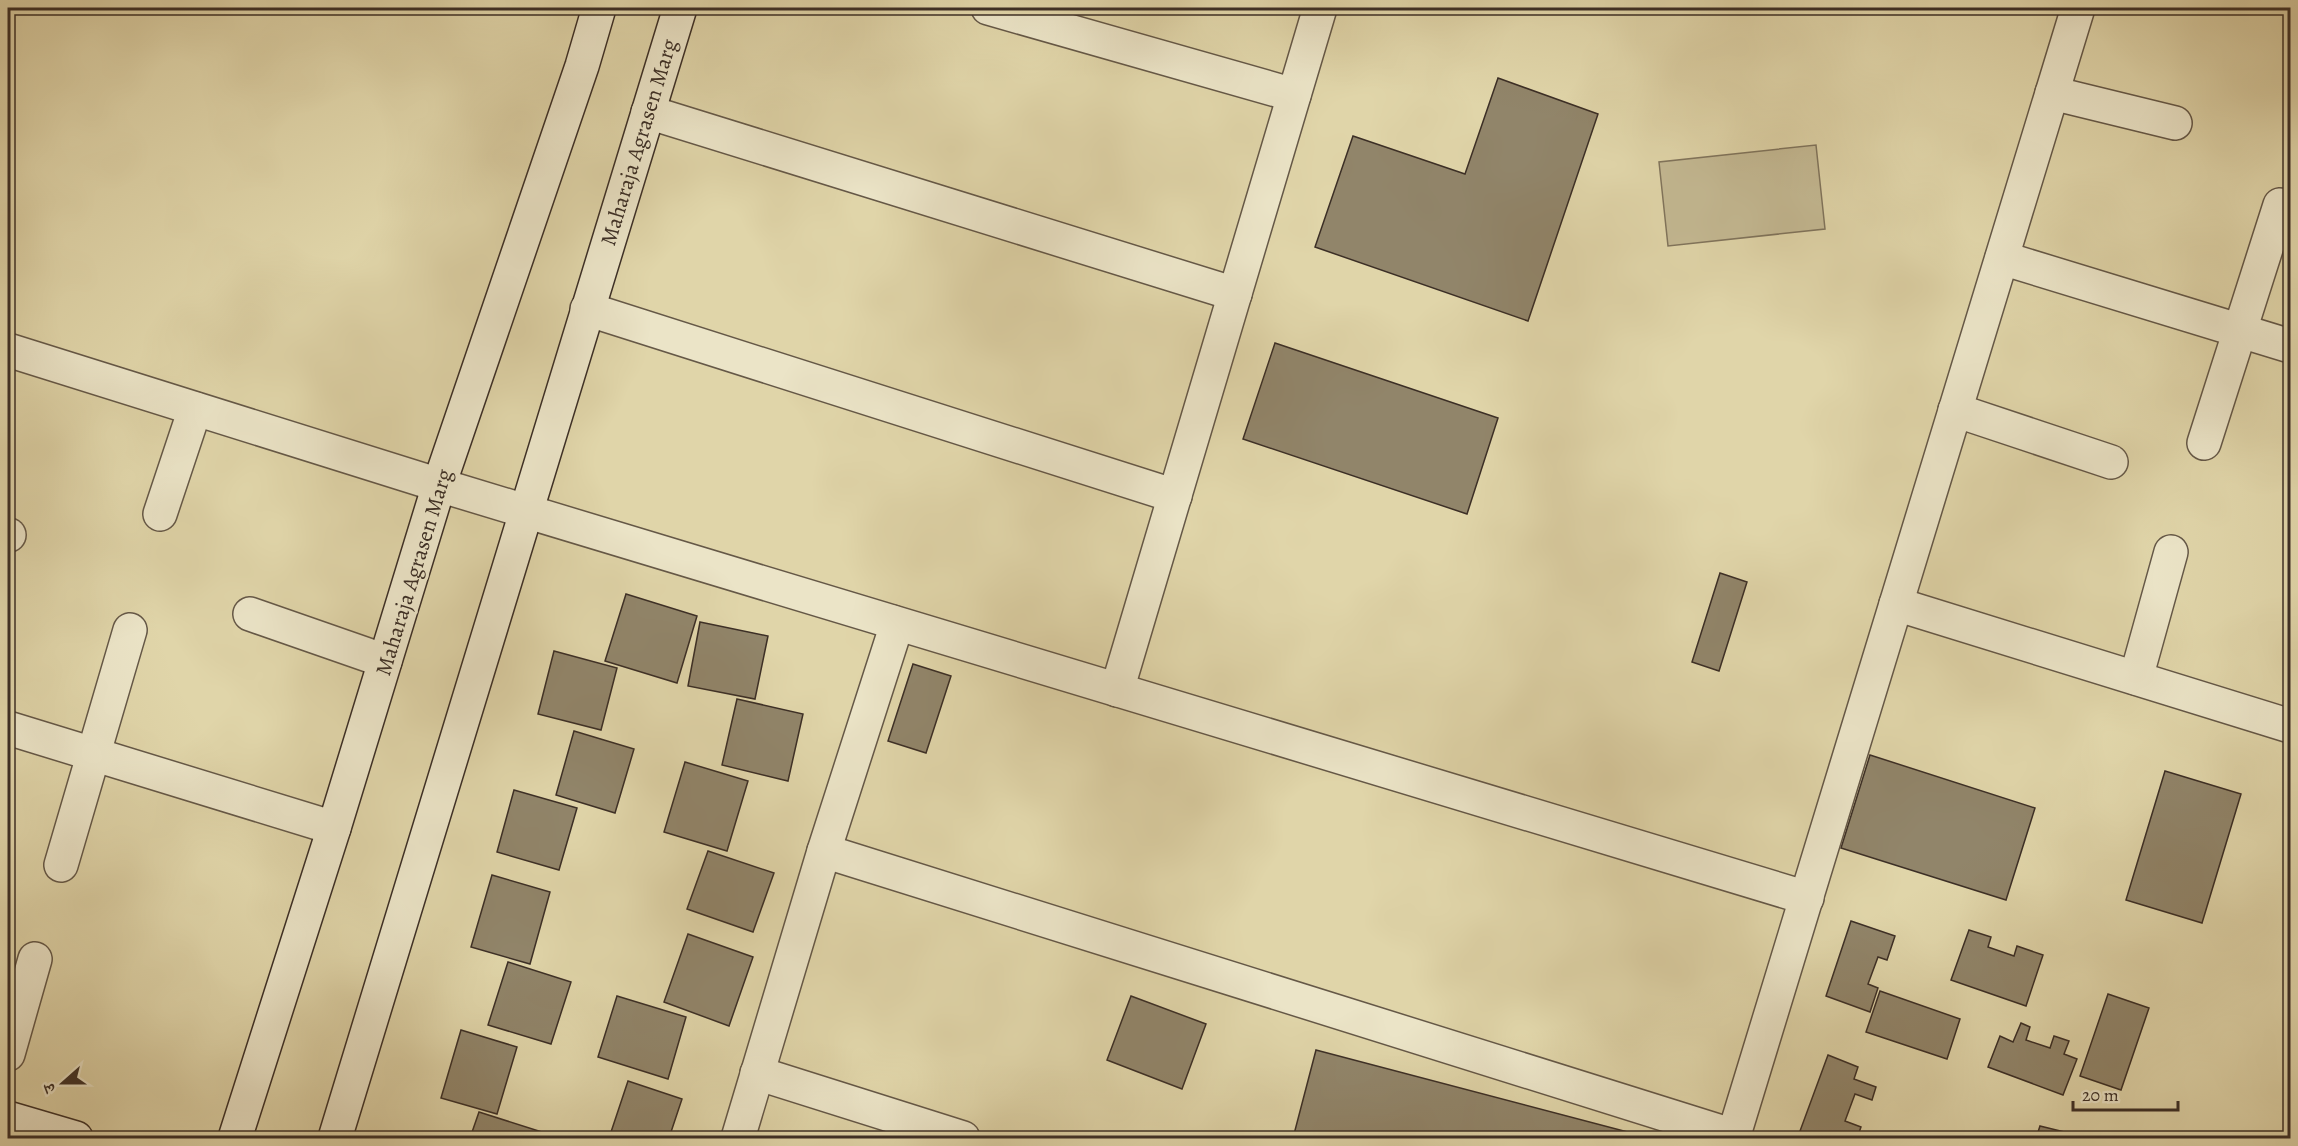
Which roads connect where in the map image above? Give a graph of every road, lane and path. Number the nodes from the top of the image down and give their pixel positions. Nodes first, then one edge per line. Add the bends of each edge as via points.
1 (599, 8) edge
2 (680, 8) edge
3 (988, 8) edge
4 (1320, 8) edge
5 (2078, 8) edge
6 (2052, 93) junction
7 (1294, 95) junction
8 (648, 112) junction
9 (2175, 123) dead end
10 (2280, 205) dead end
11 (2002, 258) junction
12 (1235, 294) junction
13 (587, 309) junction
14 (2240, 331) junction
15 (2290, 346) edge
16 (8, 350) edge
17 (195, 409) junction
18 (1955, 410) junction
19 (2204, 443) dead end
20 (2111, 462) dead end
21 (439, 485) junction
22 (1175, 496) junction
23 (526, 511) junction
24 (160, 514) dead end
25 (2171, 552) dead end
26 (1896, 604) junction
27 (250, 614) dead end
28 (892, 622) junction
29 (130, 630) dead end
30 (386, 661) junction
31 (2136, 678) junction
32 (1117, 690) junction
33 (2290, 726) edge
34 (8, 728) edge
35 (95, 754) junction
36 (334, 828) junction
37 (824, 851) junction
38 (61, 865) dead end
39 (1807, 898) junction
40 (34, 959) dead end
41 (8, 1054) edge
42 (757, 1073) junction
43 (8, 1118) edge
44 (1734, 1137) edge
45 (76, 1138) edge
46 (235, 1138) edge
47 (335, 1138) edge
48 (738, 1138) edge
49 (963, 1138) edge

1 - 21 street, Maharaja Agrasen Marg
2 - 8 street, Maharaja Agrasen Marg
3 - 7 street
4 - 7 street
5 - 6 street
6 - 9 street
6 - 11 street
7 - 12 street
8 - 12 street
8 - 13 street, Maharaja Agrasen Marg
10 - 14 street
11 - 14 street
11 - 18 street
12 - 22 street
13 - 22 street
13 - 23 street, Maharaja Agrasen Marg
14 - 15 street
14 - 19 street
16 - 17 street
17 - 21 street
17 - 24 street
18 - 20 street
18 - 26 street
21 - 23 street
21 - 30 street, Maharaja Agrasen Marg
22 - 32 street
23 - 28 street
23 - 47 street, Maharaja Agrasen Marg
25 - 31 street
26 - 31 street
26 - 39 street
27 - 30 street
28 - 32 street
28 - 37 street via 897,624
29 - 35 street
30 - 36 street, Maharaja Agrasen Marg
31 - 33 street
32 - 39 street
34 - 35 street
35 - 36 street
35 - 38 street
36 - 46 street, Maharaja Agrasen Marg
37 - 42 street
37 - 44 street
39 - 44 street
40 - 41 street
42 - 48 street
42 - 49 street
43 - 45 street

